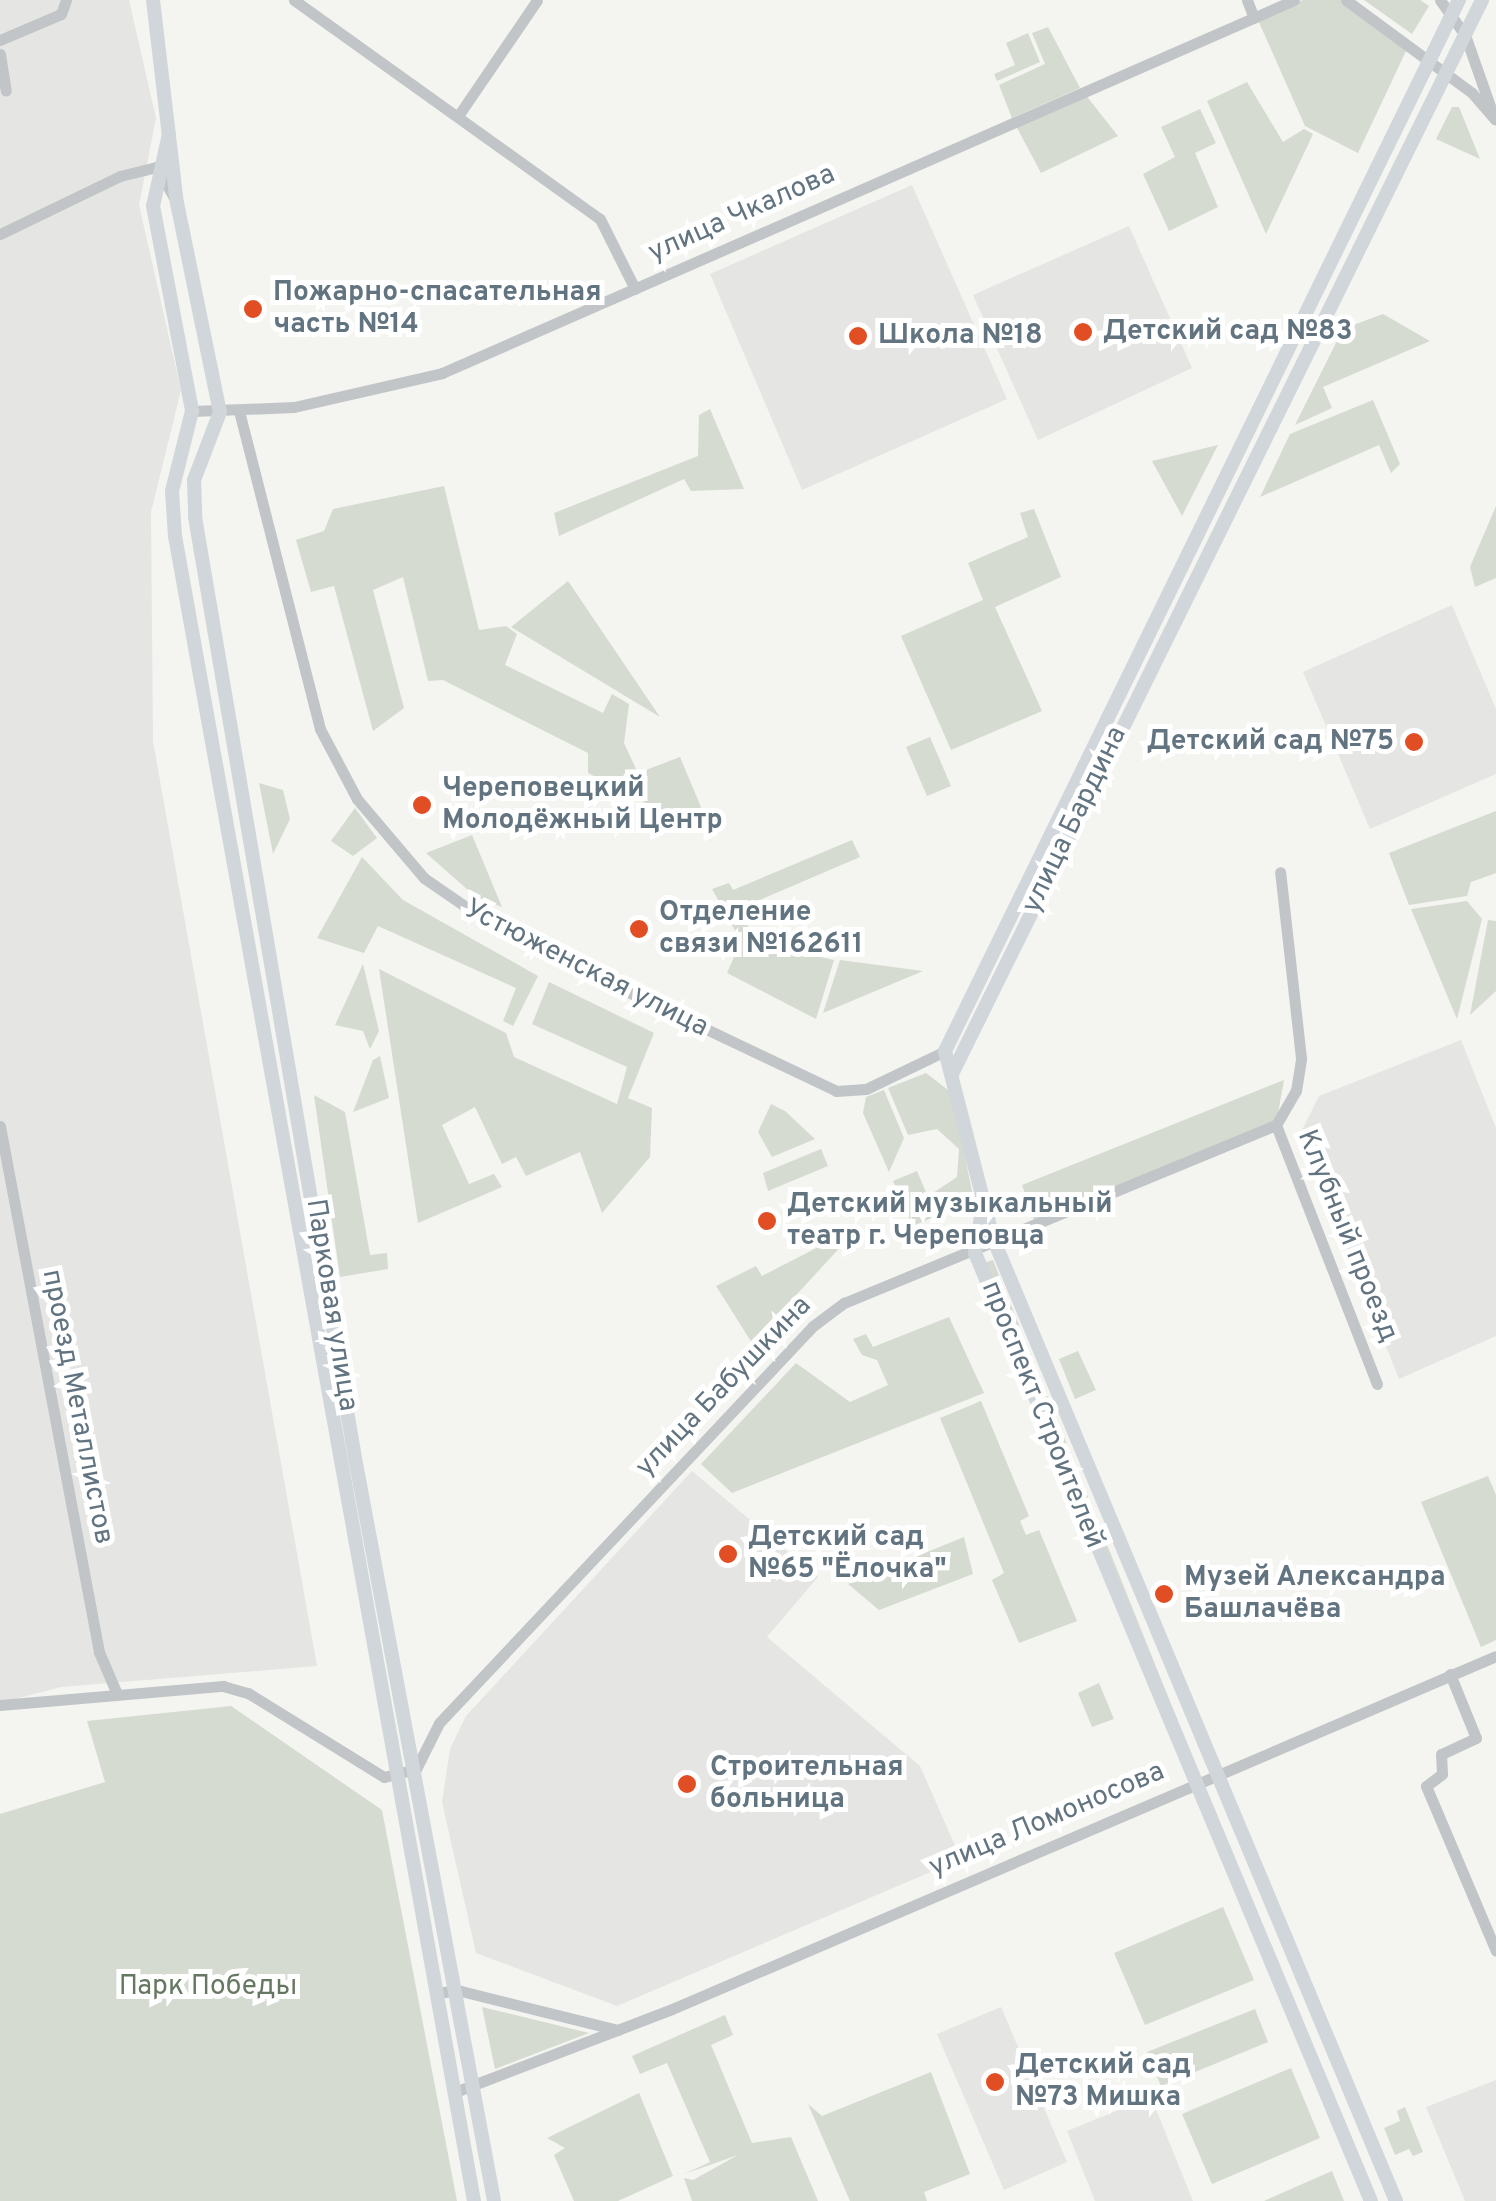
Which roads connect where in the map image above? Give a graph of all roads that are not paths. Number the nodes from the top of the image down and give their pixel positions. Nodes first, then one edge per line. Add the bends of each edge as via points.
1 (66, 0) edge
2 (152, 0) edge
3 (294, 0) edge
4 (537, 0) edge
5 (1247, 0) edge
6 (1294, 0) edge
7 (1346, 0) edge
8 (1440, 0) edge
9 (1459, 0) edge
10 (1482, 0) edge
11 (1254, 18) junction
12 (1450, 18) junction
13 (1464, 35) junction
14 (0, 40) edge
15 (0, 54) edge
16 (1428, 59) junction
17 (1445, 72) junction
18 (6, 91) dead end
19 (458, 116) junction
20 (1495, 121) edge
21 (171, 129) junction
22 (157, 167) junction
23 (177, 203) junction
24 (0, 234) edge
25 (634, 289) junction
26 (239, 411) junction
27 (192, 412) junction
28 (220, 412) junction
29 (1251, 426) junction
30 (1268, 434) junction
31 (1184, 559) junction
32 (1198, 566) junction
33 (1280, 872) dead end
34 (944, 1051) junction
35 (952, 1074) junction
36 (1276, 1124) junction
37 (0, 1126) edge
38 (985, 1191) junction
39 (993, 1238) junction
40 (972, 1246) junction
41 (1377, 1384) dead end
42 (1496, 1656) edge
43 (1450, 1674) junction
44 (117, 1694) junction
45 (0, 1705) edge
46 (416, 1769) junction
47 (1218, 1774) junction
48 (396, 1775) junction
49 (1196, 1783) junction
50 (1496, 1951) edge
51 (457, 1990) junction
52 (438, 1993) junction
53 (618, 2030) junction
54 (474, 2088) junction
55 (455, 2092) junction
56 (474, 2201) edge
57 (494, 2201) edge
58 (1371, 2201) edge
59 (1396, 2201) edge

1 - 14 street via 62,14
2 - 21 main road
3 - 19 street
4 - 19 street
5 - 11 street
6 - 11 street, улица Чкалова
7 - 16 street
8 - 12 street
9 - 12 main road, улица Бардина
10 - 13 main road, улица Бардина
11 - 25 street, улица Чкалова
12 - 13 street
12 - 16 main road, улица Бардина
13 - 17 main road, улица Бардина
13 - 20 street
15 - 18 street
16 - 17 street
16 - 29 main road, улица Бардина
17 - 20 street
17 - 30 main road, улица Бардина
19 - 25 street via 600,219
21 - 22 main road
21 - 23 main road
22 - 23 street
22 - 24 street via 120,176
22 - 27 main road via 153,206
23 - 28 main road
25 - 26 street, улица Чкалова via 442,373
26 - 28 street, улица Чкалова
26 - 34 street, Устюженская улица via 320,729 393,848 460,906 504,933 836,1091 866,1089
27 - 28 street, улица Чкалова
27 - 48 main road, Парковая улица via 172,491 175,536
28 - 46 main road, Парковая улица via 192,500 355,1458
29 - 30 main road
29 - 31 main road, улица Бардина
30 - 32 main road, улица Бардина
31 - 32 main road
31 - 34 main road, улица Бардина
32 - 35 main road, улица Бардина
33 - 36 street, Клубный проезд via 1301,1058 1296,1092
34 - 35 main road
35 - 38 main road
36 - 39 street, улица Бабушкина
36 - 41 street, Клубный проезд
37 - 44 street, проезд Металлистов via 98,1652
38 - 39 main road, проспект Строителей
38 - 40 main road, проспект Строителей
39 - 40 street, улица Бабушкина
39 - 47 main road, проспект Строителей
40 - 46 street, улица Бабушкина via 844,1303 813,1326 440,1723
40 - 49 main road, проспект Строителей
42 - 43 street, улица Ломоносова
43 - 47 street, улица Ломоносова
43 - 50 street via 1476,1738 1441,1754 1442,1774 1426,1786
44 - 45 street
44 - 48 street via 211,1686 248,1693 384,1777
46 - 48 street
46 - 51 main road, Парковая улица
47 - 49 street, улица Ломоносова
47 - 59 main road, проспект Строителей
48 - 52 main road, Парковая улица
49 - 53 street, улица Ломоносова
49 - 58 main road, проспект Строителей
51 - 52 street
51 - 53 street
51 - 54 main road, Парковая улица
52 - 55 main road, Парковая улица
53 - 54 street, улица Ломоносова
54 - 55 street, улица Ломоносова
54 - 57 main road, Парковая улица
55 - 56 main road, Парковая улица

